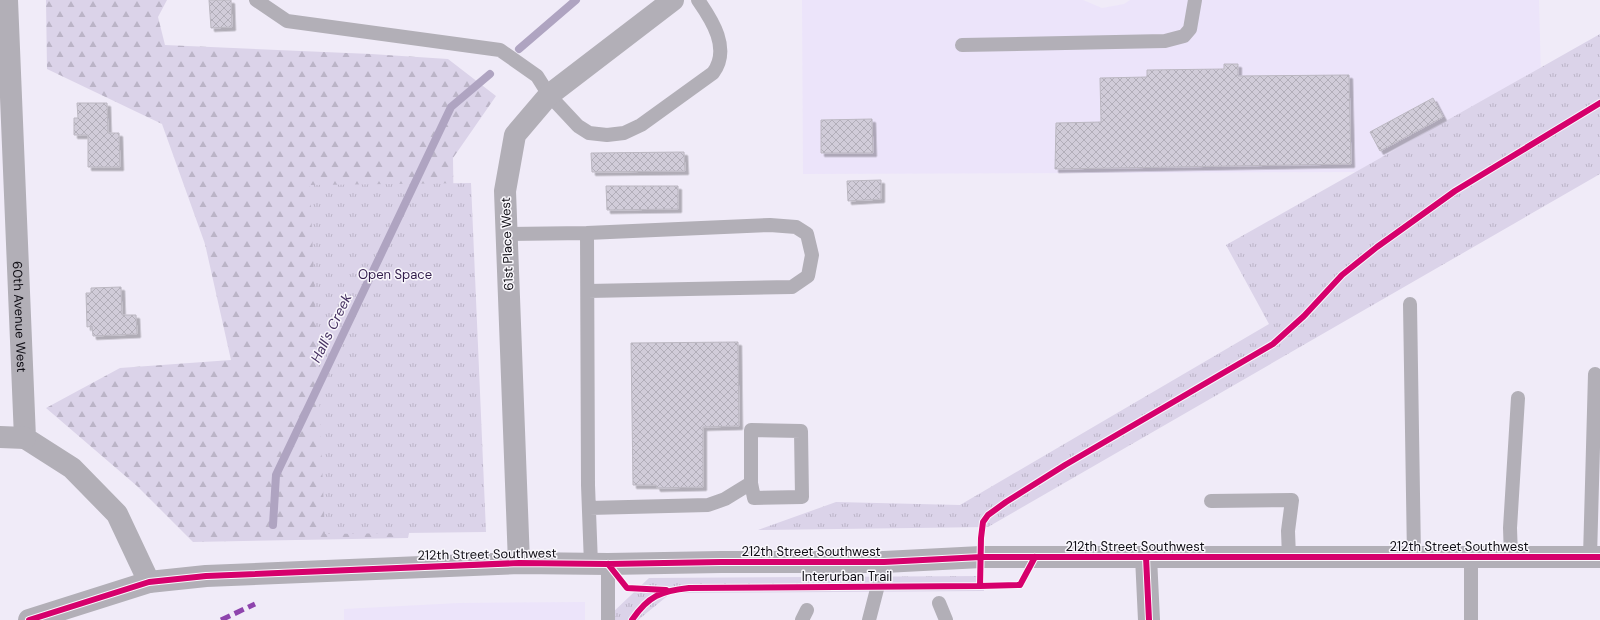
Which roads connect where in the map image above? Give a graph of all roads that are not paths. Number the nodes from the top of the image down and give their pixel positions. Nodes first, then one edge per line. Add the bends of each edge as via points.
1 (7, 0) edge
2 (256, 0) edge
3 (673, 0) edge
4 (698, 0) edge
5 (1195, 0) edge
6 (962, 45) dead end
7 (549, 95) junction
8 (587, 233) junction
9 (507, 234) junction
10 (588, 291) junction
11 (1410, 304) dead end
12 (1595, 374) dead end
13 (1518, 398) dead end
14 (0, 437) edge
15 (25, 438) junction
16 (751, 483) junction
17 (1211, 501) dead end
18 (589, 508) junction
19 (1146, 557) junction
20 (1289, 557) junction
21 (1414, 557) junction
22 (1471, 557) junction
23 (1511, 557) junction
24 (1595, 557) edge
25 (884, 562) junction
26 (519, 563) junction
27 (600, 564) junction
28 (149, 582) junction
29 (939, 603) dead end
30 (29, 620) edge
31 (608, 620) edge
32 (869, 620) edge
33 (946, 620) edge
34 (1149, 620) edge
35 (1471, 620) edge

1 - 15 main road, 60th Avenue West
2 - 7 lane via 287,21 500,50 537,76
3 - 7 main road, 61st Place West
4 - 7 lane via 712,20 718,36 720,48 717,67 713,73 641,125 624,133 589,133 578,126
5 - 6 lane via 1190,29 1184,36 1165,41
7 - 9 main road, 61st Place West via 515,135 505,191
8 - 9 lane
8 - 10 lane
8 - 10 lane via 770,225 790,227 807,234 812,256 808,276 792,287
9 - 26 main road, 61st Place West
10 - 18 lane
11 - 21 lane
12 - 24 lane
13 - 23 lane via 1510,528
14 - 15 main road
15 - 28 main road via 72,468 117,514
16 - 16 lane via 751,430 801,431 802,497 754,498
16 - 18 lane via 725,499 708,505
17 - 20 lane via 1292,500 1288,531
18 - 27 lane
19 - 20 main road, 212th Street Southwest
19 - 25 main road, 212th Street Southwest via 981,557
19 - 34 main road
20 - 21 main road, 212th Street Southwest
21 - 22 main road, 212th Street Southwest
22 - 23 main road, 212th Street Southwest
22 - 35 lane
23 - 24 main road, 212th Street Southwest
25 - 27 main road, 212th Street Southwest
25 - 32 lane
26 - 27 main road, 212th Street Southwest
26 - 28 main road, 212th Street Southwest via 206,576
27 - 31 lane
28 - 30 main road, 212th Street Southwest
29 - 33 lane

